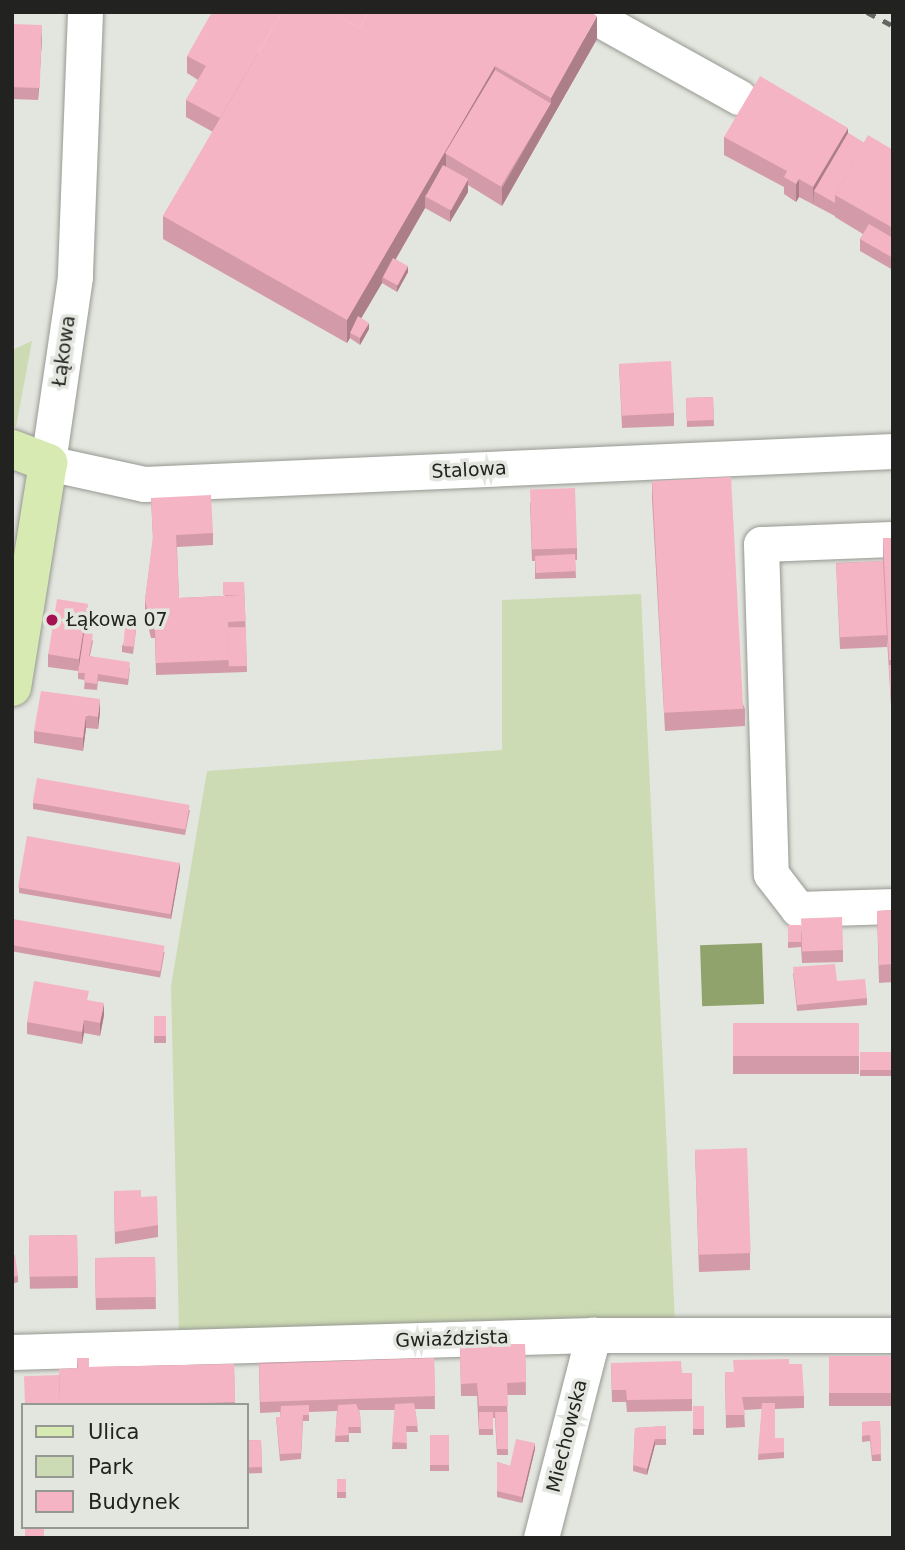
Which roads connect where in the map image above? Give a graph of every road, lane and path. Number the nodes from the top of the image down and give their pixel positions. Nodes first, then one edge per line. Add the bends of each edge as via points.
1 (85, 12) edge
2 (586, 12) edge
3 (739, 97) dead end
4 (12, 449) edge
5 (893, 451) edge
6 (48, 463) junction
7 (893, 539) edge
8 (12, 687) edge
9 (893, 905) edge
10 (593, 1335) junction
11 (893, 1335) edge
12 (12, 1352) edge
13 (541, 1538) edge

1 - 6 street, Łąkowa via 75,277
2 - 3 street
4 - 6 main road
5 - 6 street, Stalowa via 144,484
6 - 8 main road, Łąkowa
7 - 9 street via 761,544 771,874 798,909
10 - 11 street, Gwiaździsta
10 - 12 street, Gwiaździsta
10 - 13 street, Miechowska

